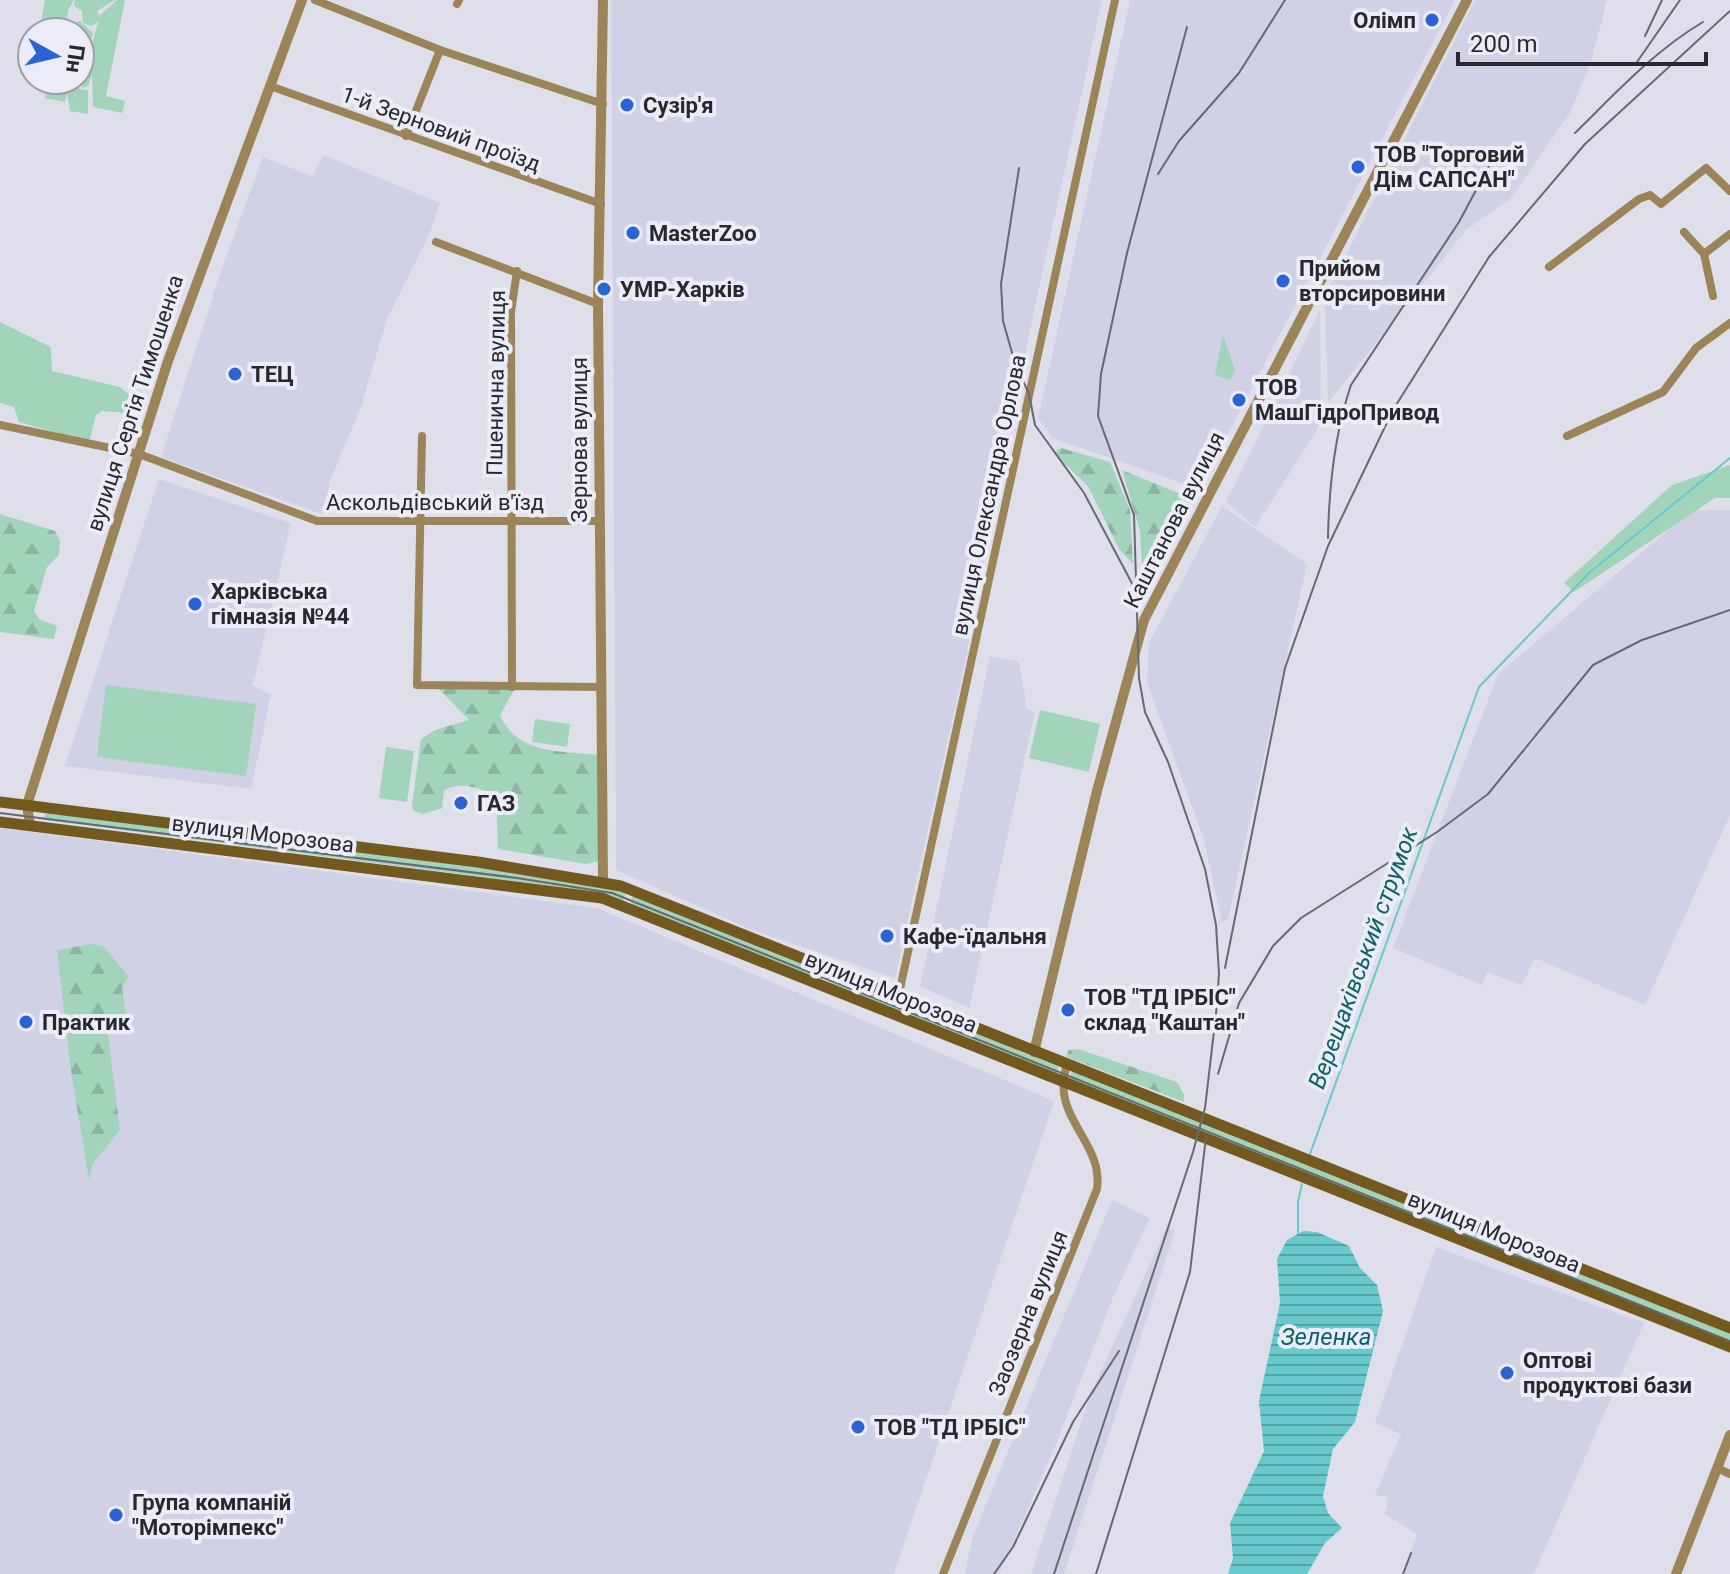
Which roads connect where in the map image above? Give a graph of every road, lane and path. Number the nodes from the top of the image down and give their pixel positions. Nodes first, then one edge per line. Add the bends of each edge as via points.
1 (302, 0) edge
2 (315, 0) edge
3 (603, 0) edge
4 (1115, 0) edge
5 (1467, 0) edge
6 (440, 50) junction
7 (270, 86) junction
8 (603, 104) junction
9 (406, 136) junction
10 (1730, 191) edge
11 (601, 204) junction
12 (1684, 232) dead end
13 (1730, 234) edge
14 (436, 242) dead end
15 (1704, 254) junction
16 (1549, 267) dead end
17 (517, 271) junction
18 (1713, 296) dead end
19 (598, 304) junction
20 (1730, 323) edge
21 (0, 425) edge
22 (422, 436) dead end
23 (1567, 436) dead end
24 (139, 454) junction
25 (419, 520) junction
26 (512, 520) junction
27 (600, 521) junction
28 (512, 687) junction
29 (599, 687) junction
30 (0, 802) edge
31 (27, 805) junction
32 (0, 822) edge
33 (30, 825) junction
34 (603, 880) junction
35 (634, 891) junction
36 (627, 907) junction
37 (830, 970) junction
38 (823, 987) junction
39 (898, 998) junction
40 (1034, 1052) junction
41 (1067, 1065) junction
42 (1061, 1082) junction
43 (1730, 1328) edge
44 (1730, 1347) edge
45 (1730, 1435) edge
46 (1717, 1468) junction
47 (1730, 1474) edge
48 (943, 1574) edge
49 (1676, 1574) edge

1 - 7 street, вулиця Сергія Тимошенка
2 - 6 street
3 - 8 street, Зернова вулиця
4 - 39 street, вулиця Олександра Орлова
5 - 40 street, Каштанова вулиця via 1144,620
6 - 8 street
6 - 9 street
7 - 9 street, 1-й Зерновий проїзд
7 - 24 street, вулиця Сергія Тимошенка via 189,300
8 - 11 street, Зернова вулиця
9 - 11 street, 1-й Зерновий проїзд
10 - 16 street via 1706,168 1661,204 1650,195 1639,199
11 - 19 street, Зернова вулиця
12 - 15 street
13 - 15 street
14 - 17 street
15 - 18 street
17 - 19 street
17 - 26 street, Пшенична вулиця via 511,312
19 - 27 street, Зернова вулиця
20 - 23 street via 1696,348 1663,392
21 - 24 street, Аскольдівський в'їзд
22 - 25 street
24 - 25 street, Аскольдівський в'їзд via 317,521
24 - 31 street, вулиця Сергія Тимошенка
25 - 26 street, Аскольдівський в'їзд
25 - 28 street via 417,685
26 - 27 street, Аскольдівський в'їзд
26 - 28 street, Пшенична вулиця
27 - 29 street, Зернова вулиця
28 - 29 street
29 - 34 street, Зернова вулиця
30 - 31 main road, вулиця Морозова
31 - 33 street, вулиця Сергія Тимошенка
31 - 34 main road, вулиця Морозова
32 - 33 main road, вулиця Морозова
33 - 36 main road, вулиця Морозова via 591,895
34 - 35 main road, вулиця Морозова
35 - 36 main road
35 - 37 main road, вулиця Морозова
36 - 38 main road, вулиця Морозова
37 - 38 main road
37 - 39 main road, вулиця Морозова
38 - 42 main road, вулиця Морозова
39 - 40 main road, вулиця Морозова
40 - 41 main road, вулиця Морозова
41 - 42 street
41 - 43 main road, вулиця Морозова
42 - 44 main road, вулиця Морозова
42 - 48 street, Заозерна вулиця via 1070,1116 1095,1162 1097,1189
45 - 46 street
46 - 47 street
46 - 49 street

